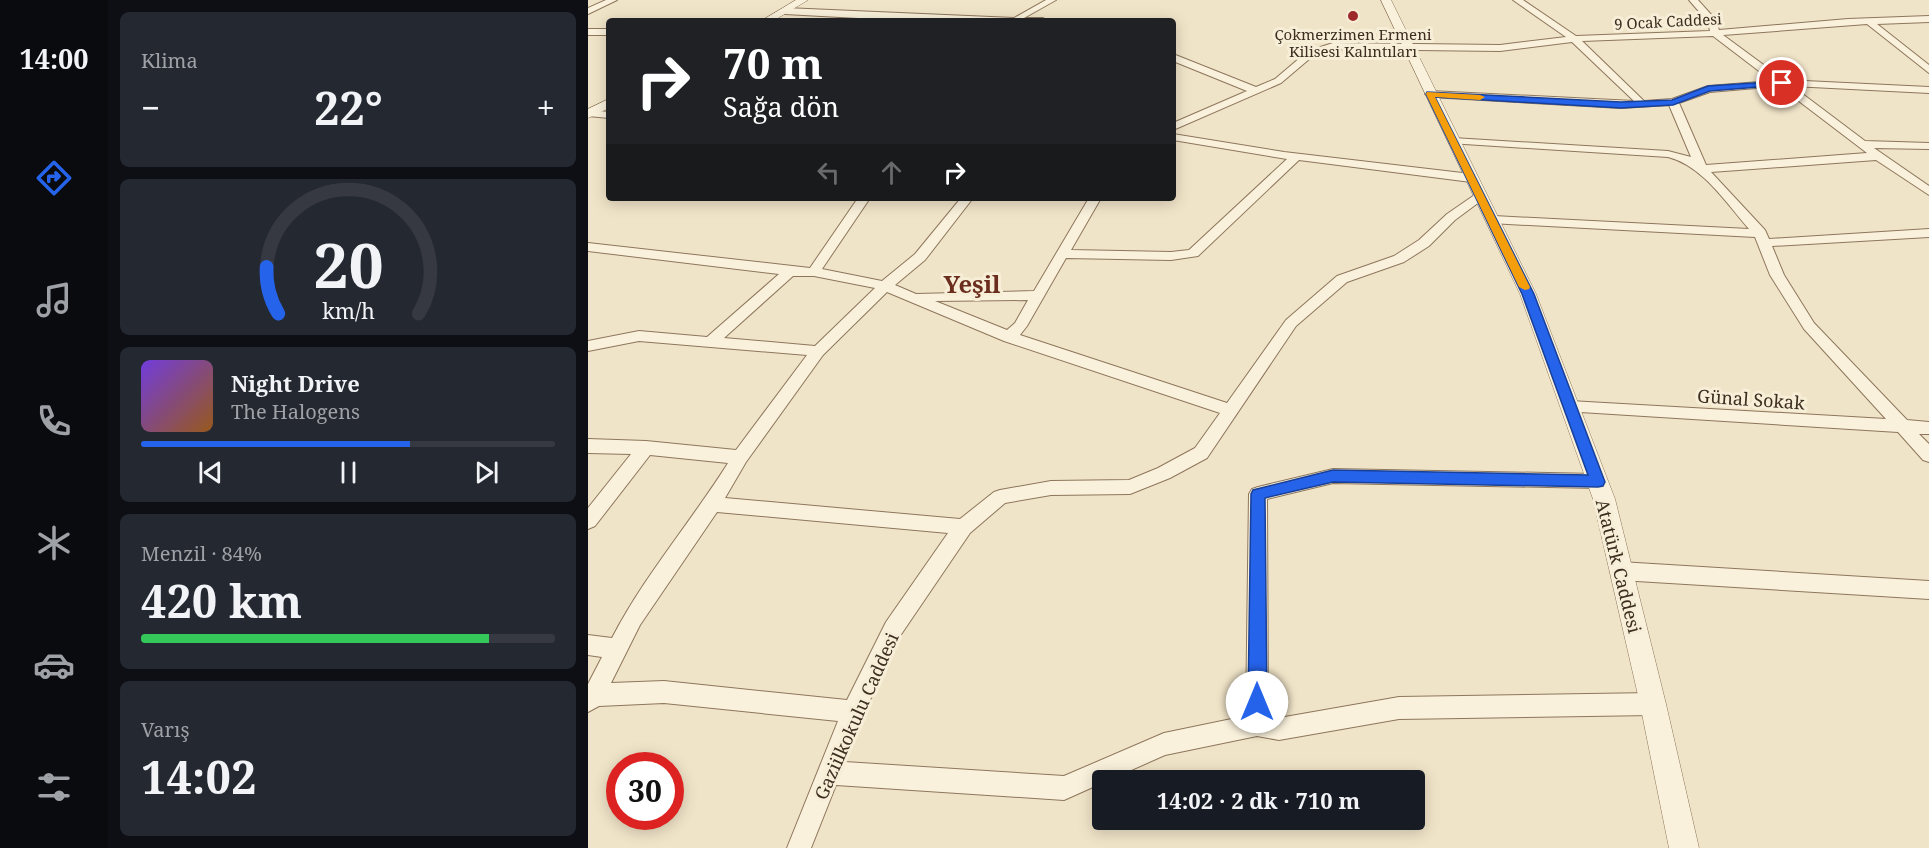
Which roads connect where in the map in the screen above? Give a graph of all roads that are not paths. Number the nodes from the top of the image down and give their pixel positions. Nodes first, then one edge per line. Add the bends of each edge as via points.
1 (613, 0) edge
2 (803, 0) edge
3 (1052, 0) edge
4 (1386, 0) edge
5 (1517, 0) edge
6 (1693, 0) edge
7 (588, 11) edge
8 (785, 11) junction
9 (772, 18) edge
10 (914, 18) edge
11 (1019, 18) edge
12 (1929, 19) edge
13 (1869, 21) junction
14 (588, 32) edge
15 (606, 32) edge
16 (1715, 33) junction
17 (1574, 39) junction
18 (1408, 48) junction
19 (1176, 58) edge
20 (1929, 70) edge
21 (1782, 83) junction
22 (1929, 90) edge
23 (1257, 91) junction
24 (1430, 94) junction
25 (1673, 102) junction
26 (606, 104) edge
27 (1642, 104) junction
28 (588, 113) edge
29 (606, 115) edge
30 (1176, 126) edge
31 (1176, 138) edge
32 (1453, 141) junction
33 (1864, 144) junction
34 (1929, 146) edge
35 (1878, 156) junction
36 (1295, 158) junction
37 (1702, 169) junction
38 (1471, 178) junction
39 (1929, 191) edge
40 (1480, 197) junction
41 (862, 201) edge
42 (965, 201) edge
43 (1093, 201) edge
44 (1494, 220) junction
45 (1929, 232) edge
46 (1762, 238) junction
47 (588, 247) edge
48 (1064, 254) junction
49 (790, 272) junction
50 (813, 272) junction
51 (885, 286) junction
52 (1039, 295) junction
53 (914, 298) junction
54 (1009, 337) junction
55 (709, 342) junction
56 (588, 346) edge
57 (818, 351) junction
58 (1570, 407) junction
59 (1229, 411) junction
60 (1902, 428) junction
61 (1929, 428) edge
62 (588, 446) edge
63 (646, 448) junction
64 (1929, 454) edge
65 (740, 458) junction
66 (1598, 482) junction
67 (712, 504) junction
68 (588, 521) edge
69 (963, 527) junction
70 (1620, 571) junction
71 (1929, 590) edge
72 (588, 645) edge
73 (616, 649) junction
74 (591, 698) edge
75 (1653, 704) junction
76 (853, 712) junction
77 (1257, 725) junction
78 (829, 773) junction
79 (799, 848) edge
80 (1684, 848) edge

1 - 7 street
2 - 8 street
3 - 11 street
4 - 18 street, Atatürk Caddesi
5 - 17 street
6 - 16 street via 1712,21
8 - 9 street
8 - 10 street
12 - 13 street, 9 Ocak Caddesi
13 - 16 street, 9 Ocak Caddesi
13 - 20 street
14 - 15 street
16 - 17 street, 9 Ocak Caddesi
16 - 21 street
17 - 18 street, 9 Ocak Caddesi via 1500,48
17 - 27 street
18 - 23 street, 9 Ocak Caddesi via 1317,49 1278,81
18 - 24 street, Atatürk Caddesi
19 - 23 street
21 - 22 street
21 - 25 street via 1708,89
21 - 33 street
23 - 30 street, 9 Ocak Caddesi
24 - 27 street
24 - 32 street, Atatürk Caddesi
25 - 27 street
25 - 37 street
26 - 28 street
28 - 29 street
31 - 36 street
32 - 37 street via 1668,154 1685,158
32 - 38 street, Atatürk Caddesi
33 - 34 street
33 - 35 street
35 - 37 street
35 - 39 street
36 - 38 street
36 - 48 street via 1193,253
37 - 46 street
38 - 40 street, Atatürk Caddesi
40 - 44 street, Atatürk Caddesi
40 - 59 street, Gaziilkokulu Caddesi via 1399,259 1342,279 1291,323
41 - 50 street
42 - 51 street via 920,257
43 - 48 street
44 - 46 street
44 - 58 street, Atatürk Caddesi via 1528,294
45 - 46 street
46 - 60 street via 1777,275 1809,326
47 - 49 street
48 - 52 street
49 - 50 street
49 - 55 street
50 - 51 street
51 - 53 street
51 - 57 street
52 - 53 street
52 - 54 street
53 - 54 street
54 - 59 street
55 - 56 street via 639,336
55 - 57 street
57 - 65 street
58 - 60 street, Günal Sokak
58 - 66 street, Atatürk Caddesi
59 - 69 street, Gaziilkokulu Caddesi via 1201,453 1164,473 1130,487 1050,488 1000,497
60 - 61 street, Günal Sokak
60 - 64 street
62 - 63 street
63 - 65 street
63 - 68 street
65 - 67 street
66 - 70 street, Atatürk Caddesi
66 - 77 street via 1333,476 1258,494
67 - 69 street
67 - 73 street
69 - 76 street, Gaziilkokulu Caddesi via 893,629
70 - 71 street
70 - 75 street, Atatürk Caddesi
72 - 73 street
73 - 74 street
74 - 76 street via 664,692
75 - 77 street via 1399,708 1279,729
75 - 80 street, Atatürk Caddesi
76 - 78 street, Gaziilkokulu Caddesi
77 - 78 street via 1164,744 1064,788
78 - 79 street, Gaziilkokulu Caddesi

